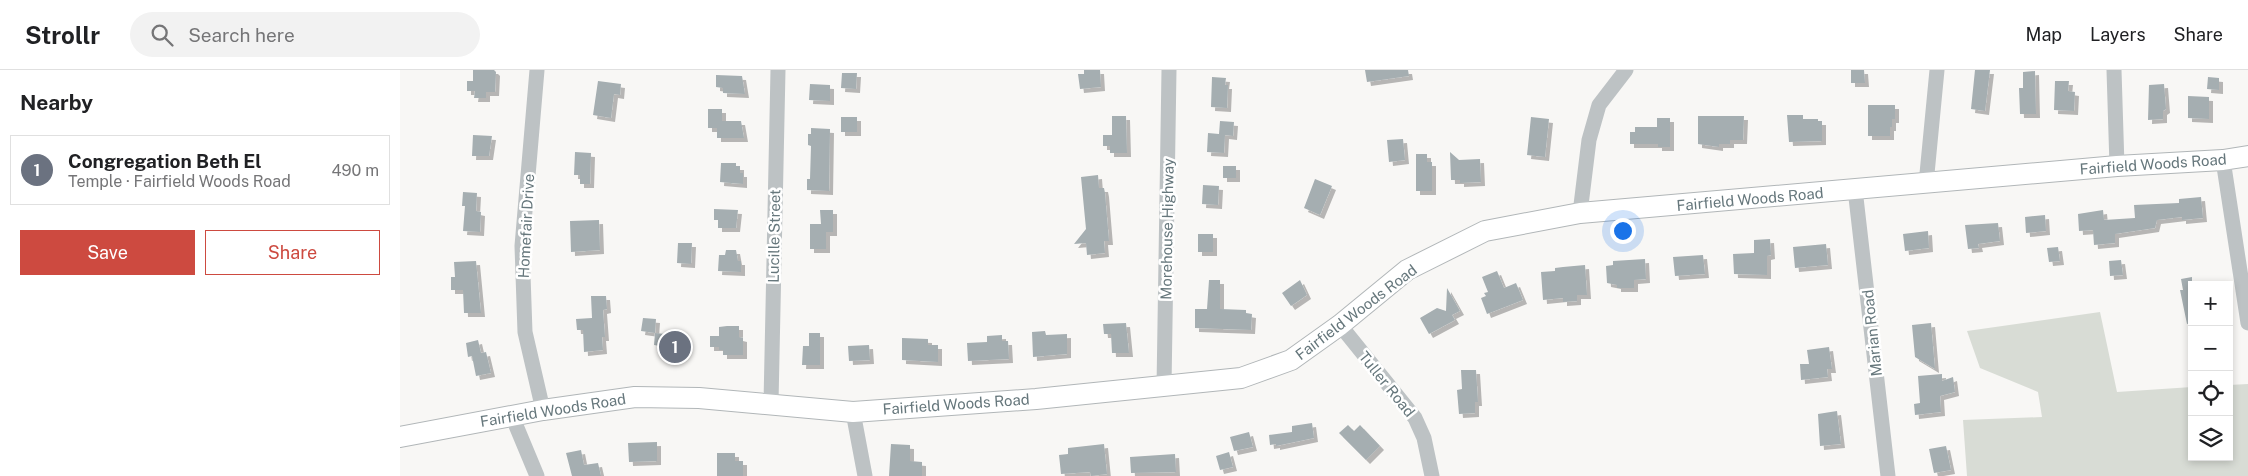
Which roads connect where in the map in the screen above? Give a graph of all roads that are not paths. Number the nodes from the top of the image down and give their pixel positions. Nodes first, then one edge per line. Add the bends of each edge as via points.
1 (537, 70) edge
2 (778, 70) edge
3 (1169, 70) edge
4 (1626, 70) edge
5 (1937, 70) edge
6 (2114, 70) edge
7 (2248, 156) edge
8 (2223, 160) junction
9 (2117, 166) junction
10 (1926, 184) junction
11 (1855, 189) junction
12 (1580, 213) junction
13 (2248, 323) edge
14 (1340, 325) junction
15 (1164, 387) junction
16 (771, 403) junction
17 (543, 410) junction
18 (853, 412) junction
19 (512, 416) junction
20 (400, 437) edge
21 (537, 476) edge
22 (865, 476) edge
23 (1432, 476) edge
24 (1888, 476) edge

1 - 17 street, Homefair Drive via 522,246 525,332
2 - 16 street, Lucille Street
3 - 15 street, Morehouse Highway
4 - 12 street via 1599,105 1589,140
5 - 10 street
6 - 9 street
7 - 8 main road, Fairfield Woods Road
8 - 9 main road, Fairfield Woods Road
8 - 13 street
9 - 10 main road, Fairfield Woods Road
10 - 11 main road, Fairfield Woods Road
11 - 12 main road, Fairfield Woods Road
11 - 24 street, Marian Road
12 - 14 main road, Fairfield Woods Road via 1484,231 1408,270
14 - 15 main road, Fairfield Woods Road via 1291,360 1241,378
14 - 23 street, Tuller Road via 1415,418 1424,438
15 - 18 main road, Fairfield Woods Road
16 - 17 main road, Fairfield Woods Road via 635,397
16 - 18 main road, Fairfield Woods Road
17 - 19 main road, Fairfield Woods Road
18 - 22 street
19 - 20 main road, Fairfield Woods Road
19 - 21 street

